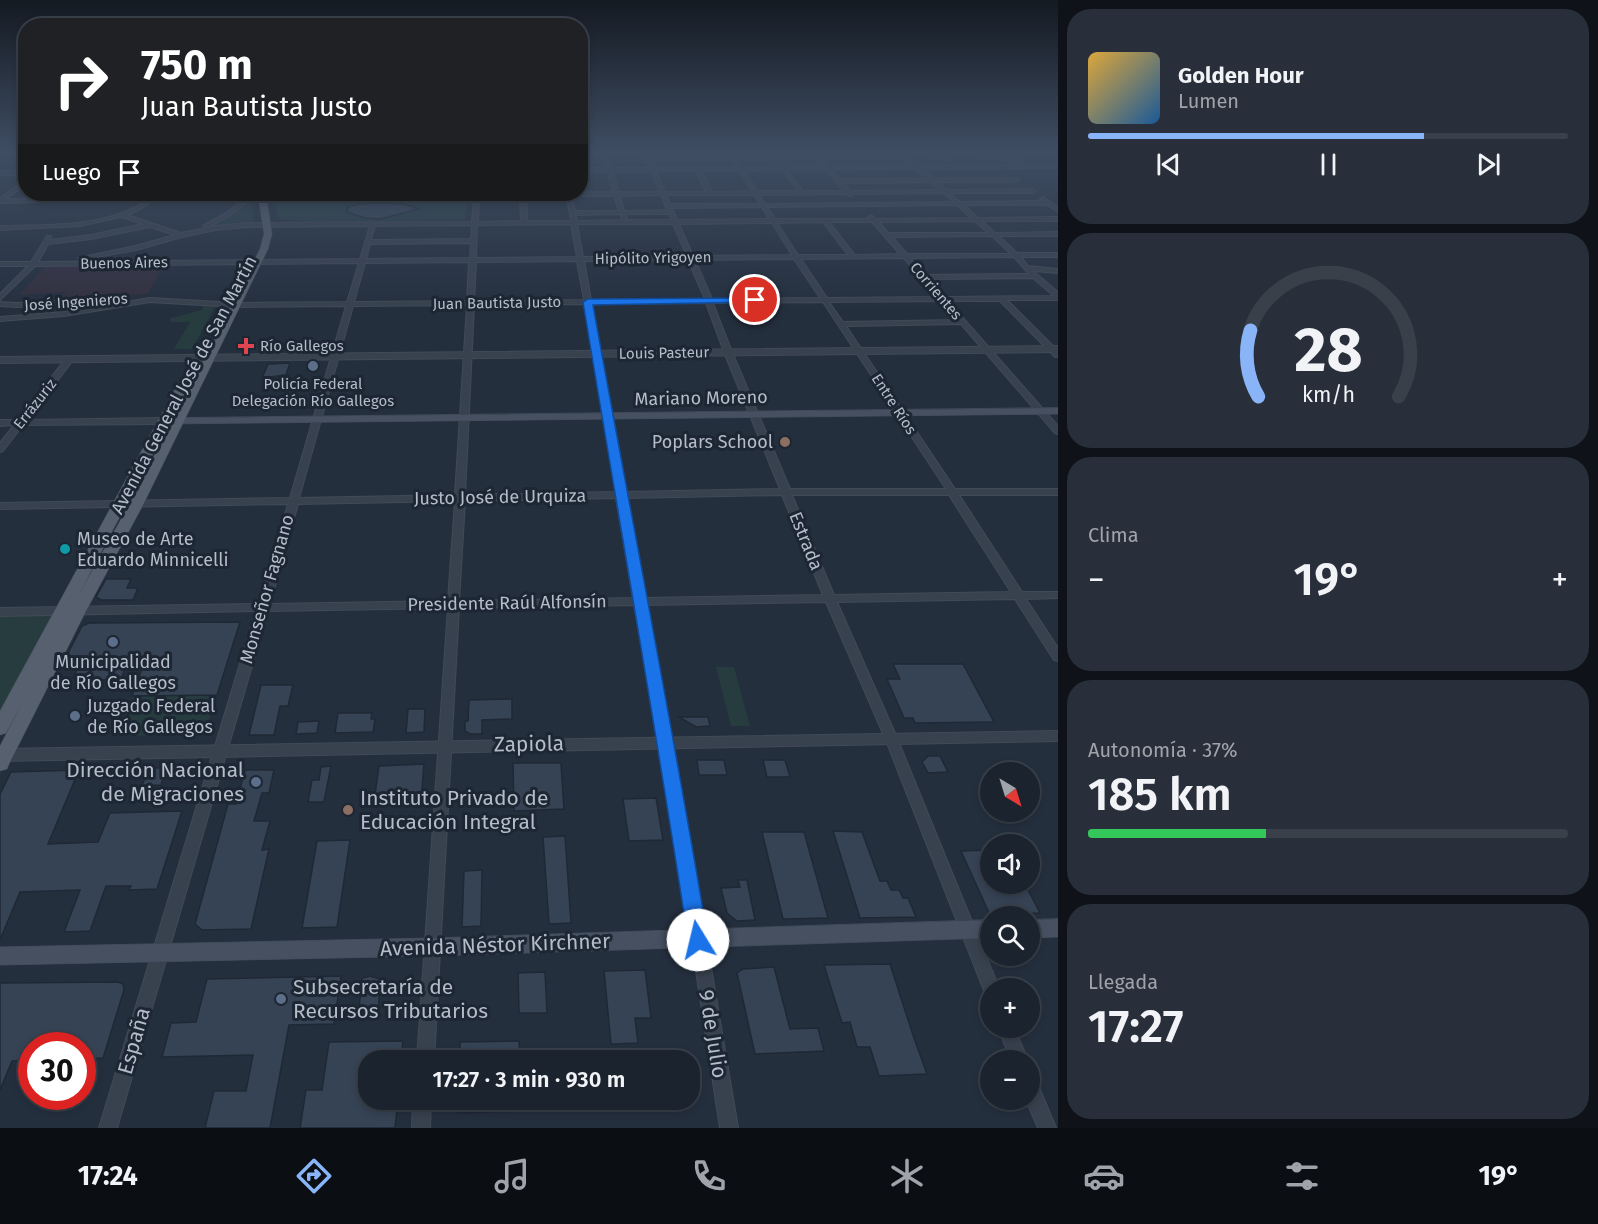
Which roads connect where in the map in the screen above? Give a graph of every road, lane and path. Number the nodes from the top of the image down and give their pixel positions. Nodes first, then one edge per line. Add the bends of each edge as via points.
1 (914, 204) edge
2 (144, 205) edge
3 (242, 205) edge
4 (258, 205) edge
5 (475, 205) edge
6 (523, 205) edge
7 (571, 205) edge
8 (619, 205) edge
9 (668, 205) edge
10 (860, 205) junction
11 (879, 205) edge
12 (960, 205) edge
13 (764, 206) junction
14 (573, 213) junction
15 (622, 213) junction
16 (672, 213) junction
17 (120, 215) junction
18 (976, 219) junction
19 (1058, 219) edge
20 (824, 220) junction
21 (874, 220) junction
22 (930, 220) junction
23 (773, 221) junction
24 (574, 222) junction
25 (625, 222) junction
26 (474, 223) junction
27 (524, 223) junction
28 (373, 224) junction
29 (149, 225) junction
30 (263, 225) junction
31 (213, 226) junction
32 (56, 227) junction
33 (0, 228) edge
34 (993, 234) junction
35 (1058, 234) edge
36 (182, 235) junction
37 (887, 235) junction
38 (473, 241) junction
39 (47, 242) junction
40 (369, 242) junction
41 (1015, 255) junction
42 (1058, 255) edge
43 (905, 256) junction
44 (796, 257) junction
45 (853, 257) junction
46 (690, 258) junction
47 (580, 259) junction
48 (473, 260) junction
49 (364, 261) junction
50 (254, 262) junction
51 (0, 264) edge
52 (33, 264) junction
53 (1026, 268) junction
54 (1058, 272) edge
55 (1035, 276) junction
56 (923, 277) junction
57 (1058, 297) edge
58 (0, 298) edge
59 (1001, 298) junction
60 (942, 299) junction
61 (98, 300) junction
62 (825, 300) junction
63 (123, 301) junction
64 (709, 301) junction
65 (72, 302) junction
66 (588, 302) junction
67 (230, 303) junction
68 (0, 304) edge
69 (472, 304) junction
70 (17, 305) junction
71 (352, 305) junction
72 (96, 308) junction
73 (66, 310) junction
74 (0, 319) edge
75 (963, 322) junction
76 (841, 324) junction
77 (988, 350) junction
78 (859, 351) junction
79 (1056, 351) edge
80 (728, 352) junction
81 (596, 354) junction
82 (468, 356) junction
83 (336, 357) junction
84 (70, 359) junction
85 (203, 359) junction
86 (0, 360) edge
87 (1041, 411) junction
88 (1058, 411) edge
89 (899, 413) junction
90 (754, 414) junction
91 (608, 416) junction
92 (465, 418) junction
93 (317, 420) junction
94 (171, 421) junction
95 (0, 423) edge
96 (20, 423) junction
97 (1058, 431) edge
98 (0, 449) edge
99 (786, 492) junction
100 (1058, 492) edge
101 (953, 493) junction
102 (622, 495) junction
103 (460, 498) junction
104 (292, 502) junction
105 (129, 504) junction
106 (0, 506) edge
107 (1017, 595) junction
108 (1058, 595) edge
109 (830, 598) junction
110 (639, 601) junction
111 (453, 604) junction
112 (263, 608) junction
113 (70, 611) junction
114 (0, 612) edge
115 (1058, 657) edge
116 (0, 728) edge
117 (1058, 736) edge
118 (891, 738) junction
119 (667, 742) junction
120 (444, 745) junction
121 (219, 750) junction
122 (2, 758) edge
123 (1058, 928) edge
124 (980, 929) edge
125 (1040, 929) edge
126 (967, 930) junction
127 (698, 940) junction
128 (432, 947) junction
129 (159, 953) junction
130 (0, 956) edge
131 (987, 978) edge
132 (426, 1050) edge
133 (422, 1110) edge
134 (1040, 1110) edge
135 (108, 1128) edge
136 (421, 1128) edge
137 (729, 1128) edge
138 (1047, 1128) edge

1 - 22 street
2 - 17 street
3 - 31 street
4 - 30 main road, Avenida General José de San Martín
5 - 26 street
6 - 27 street
7 - 14 street, 9 de Julio
8 - 15 street
9 - 16 street, Estrada
10 - 11 street
10 - 13 street
10 - 21 street, Corrientes
12 - 18 street
13 - 16 street
13 - 23 street, Entre Ríos
14 - 15 street
14 - 24 street, 9 de Julio
15 - 16 street
15 - 25 street
16 - 23 street
16 - 25 street
16 - 46 street, Estrada
17 - 29 street
17 - 32 street
18 - 19 street
18 - 22 street
18 - 34 street
20 - 21 street
20 - 23 street
20 - 45 street
21 - 22 street
21 - 37 street, Corrientes
23 - 44 street, Entre Ríos
24 - 25 street
24 - 27 street
24 - 47 street, 9 de Julio
26 - 27 street
26 - 28 street
26 - 38 street
28 - 30 street
28 - 40 street, Monseñor Fagnano
29 - 36 street
29 - 39 street
30 - 31 street
30 - 50 main road, Avenida General José de San Martín
31 - 36 street
32 - 33 street
32 - 39 street
34 - 35 street
34 - 37 street
34 - 41 street
36 - 52 street via 120,252
37 - 43 street, Corrientes
38 - 40 street
38 - 48 street
39 - 52 street
40 - 49 street, Monseñor Fagnano
41 - 42 street, Hipólito Yrigoyen
41 - 43 street, Hipólito Yrigoyen
41 - 53 street
43 - 45 street, Hipólito Yrigoyen
43 - 56 street, Corrientes
44 - 45 street, Hipólito Yrigoyen
44 - 46 street, Hipólito Yrigoyen
44 - 62 street, Entre Ríos
46 - 47 street, Hipólito Yrigoyen
46 - 64 street, Estrada
47 - 48 street, Hipólito Yrigoyen
47 - 66 street, 9 de Julio
48 - 49 street, Hipólito Yrigoyen
48 - 69 street
49 - 50 street, Hipólito Yrigoyen
49 - 71 street, Monseñor Fagnano
50 - 52 street, Buenos Aires
50 - 67 main road, Avenida General José de San Martín
51 - 52 street, Buenos Aires
52 - 58 street
53 - 54 street
53 - 55 street
55 - 56 street
55 - 57 street
56 - 60 street, Corrientes
57 - 59 street, Juan Bautista Justo
59 - 60 street, Juan Bautista Justo
59 - 79 street
60 - 62 street, Juan Bautista Justo
60 - 75 street, Corrientes
61 - 63 street, José Ingenieros
61 - 65 street, José Ingenieros
61 - 72 street via 104,303
62 - 64 street, Juan Bautista Justo
62 - 76 street, Entre Ríos
63 - 67 street, José Ingenieros via 151,298
63 - 72 street
64 - 66 street, Juan Bautista Justo
64 - 80 street, Estrada
65 - 70 street, José Ingenieros
65 - 73 street via 64,306
66 - 69 street, Juan Bautista Justo
66 - 81 street, 9 de Julio
67 - 71 street, Juan Bautista Justo
67 - 85 main road, Avenida General José de San Martín
68 - 70 street, José Ingenieros
69 - 71 street, Juan Bautista Justo
69 - 82 street
70 - 73 street via 3,311
71 - 83 street, Monseñor Fagnano
72 - 73 street
72 - 74 street
75 - 76 street
75 - 77 street, Corrientes
76 - 78 street, Entre Ríos
77 - 78 street, Louis Pasteur
77 - 79 street, Louis Pasteur
77 - 87 street, Corrientes
78 - 80 street, Louis Pasteur
78 - 89 street, Entre Ríos
80 - 81 street, Louis Pasteur
80 - 90 street, Estrada
81 - 82 street, Louis Pasteur
81 - 91 street, 9 de Julio
82 - 83 street, Louis Pasteur
82 - 92 street
83 - 85 street, Louis Pasteur
83 - 93 street, Monseñor Fagnano
84 - 85 street, Louis Pasteur
84 - 86 street, Louis Pasteur
84 - 96 street, Errázuriz
85 - 94 main road, Avenida General José de San Martín
87 - 88 main road, Mariano Moreno
87 - 89 main road, Mariano Moreno
87 - 97 street, Corrientes
89 - 90 main road, Mariano Moreno
89 - 101 street, Entre Ríos
90 - 91 main road, Mariano Moreno
90 - 99 street, Estrada
91 - 92 main road, Mariano Moreno
91 - 102 street, 9 de Julio
92 - 93 main road, Mariano Moreno
92 - 103 street
93 - 94 main road, Mariano Moreno
93 - 104 street, Monseñor Fagnano
94 - 96 street
94 - 105 main road, Avenida General José de San Martín
95 - 96 street
96 - 98 street, Errázuriz
99 - 101 street, Justo José de Urquiza
99 - 102 street, Justo José de Urquiza
99 - 109 street, Estrada
100 - 101 street, Justo José de Urquiza
101 - 107 street, Entre Ríos
102 - 103 street, Justo José de Urquiza
102 - 110 street, 9 de Julio
103 - 104 street, Justo José de Urquiza
103 - 111 street
104 - 105 street, Justo José de Urquiza
104 - 112 street, Monseñor Fagnano
105 - 106 street, Justo José de Urquiza
105 - 113 main road, Avenida General José de San Martín
107 - 108 street, Presidente Raúl Alfonsín
107 - 109 street, Presidente Raúl Alfonsín
107 - 115 street, Entre Ríos
109 - 110 street, Presidente Raúl Alfonsín
109 - 118 street, Estrada
110 - 111 street, Presidente Raúl Alfonsín
110 - 119 street, 9 de Julio
111 - 112 street, Presidente Raúl Alfonsín
111 - 120 street
112 - 113 street, Presidente Raúl Alfonsín
112 - 121 street, Monseñor Fagnano
113 - 114 street, Presidente Raúl Alfonsín
113 - 116 main road, Avenida General José de San Martín
113 - 122 main road, Avenida General José de San Martín
117 - 118 street, Zapiola
118 - 119 street, Zapiola
118 - 126 street, Estrada
119 - 120 street, Zapiola
119 - 127 street, 9 de Julio
120 - 121 street, Zapiola
120 - 128 street
121 - 122 street, Zapiola
121 - 129 street, Monseñor Fagnano
123 - 125 main road
124 - 126 main road, Avenida Néstor Kirchner
126 - 127 main road, Avenida Néstor Kirchner
126 - 131 street, Estrada
127 - 128 main road, Avenida Néstor Kirchner
127 - 137 street, 9 de Julio
128 - 129 main road, Avenida Néstor Kirchner
128 - 132 street
129 - 130 main road, Avenida Néstor Kirchner
129 - 135 street, España
133 - 136 street
134 - 138 street

